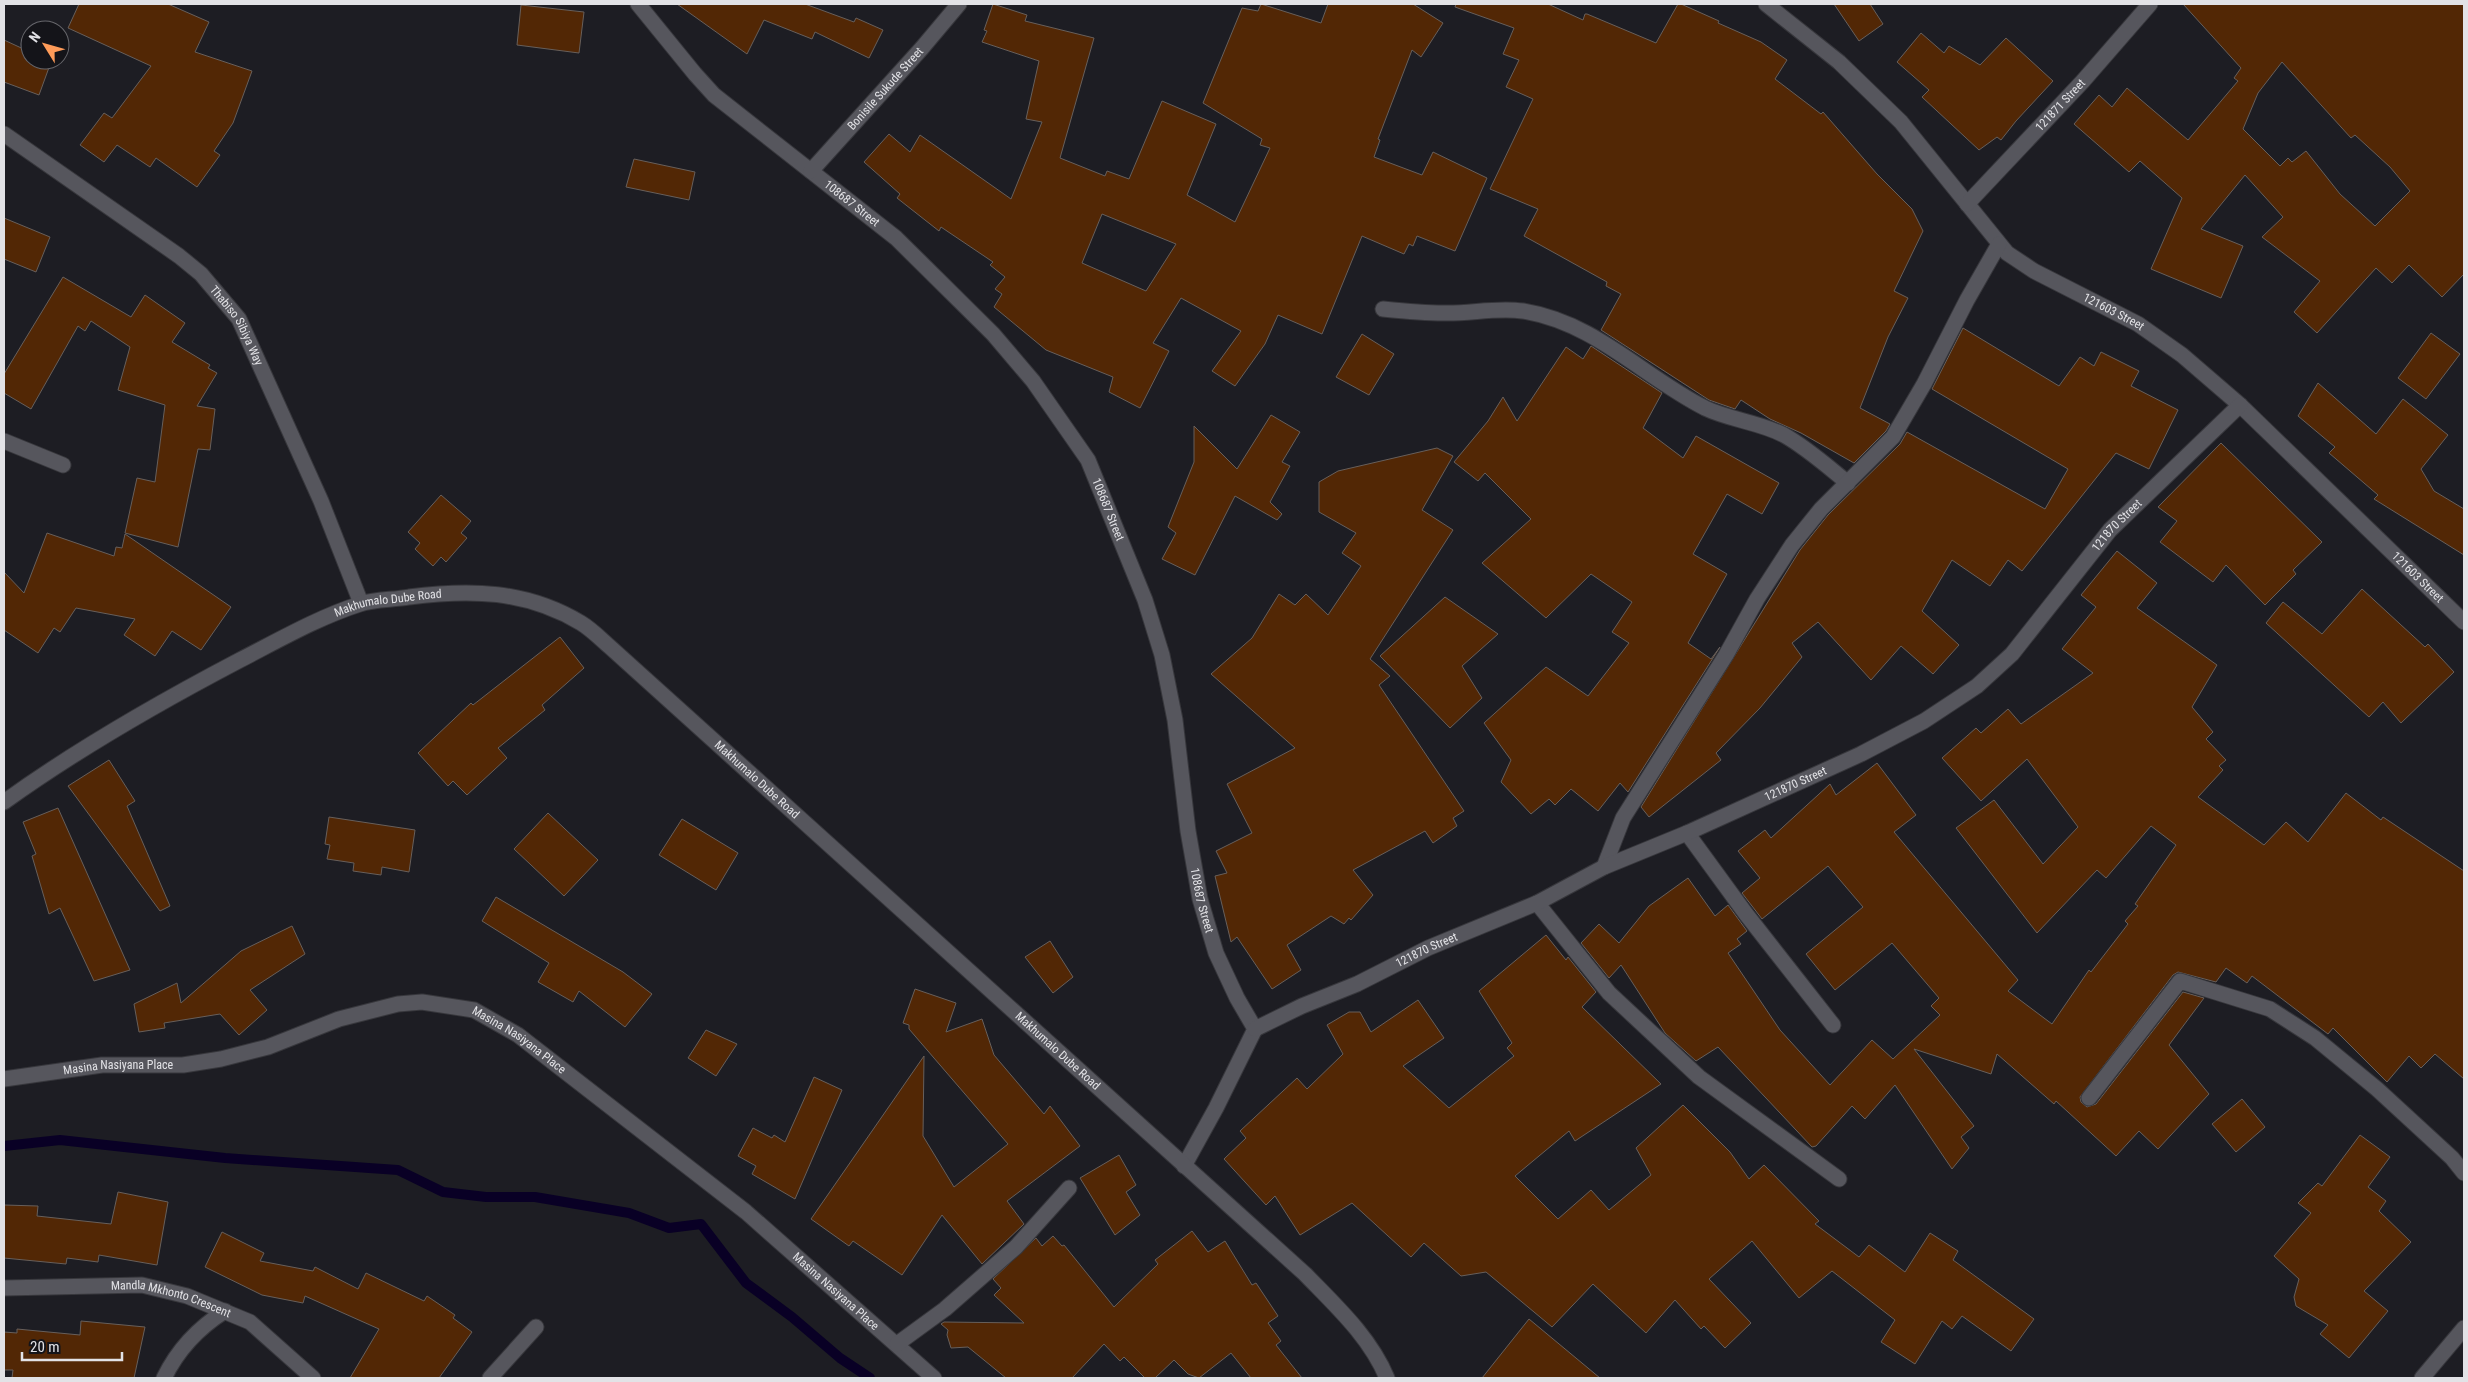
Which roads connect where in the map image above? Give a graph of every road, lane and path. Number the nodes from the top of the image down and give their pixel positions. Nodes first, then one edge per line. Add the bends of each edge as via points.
1 (638, 4) edge
2 (959, 4) edge
3 (1766, 4) edge
4 (2150, 4) edge
5 (4, 134) edge
6 (811, 171) junction
7 (1966, 204) junction
8 (1999, 244) junction
9 (1383, 309) dead end
10 (2240, 404) junction
11 (4, 442) edge
12 (63, 465) dead end
13 (1848, 483) junction
14 (361, 603) junction
15 (2464, 622) edge
16 (4, 802) edge
17 (1686, 833) junction
18 (1604, 867) junction
19 (1537, 903) junction
20 (1833, 1025) dead end
21 (1255, 1029) junction
22 (4, 1079) edge
23 (2089, 1098) dead end
24 (1184, 1166) junction
25 (2464, 1173) edge
26 (1840, 1179) dead end
27 (1069, 1188) dead end
28 (4, 1288) edge
29 (226, 1311) junction
30 (536, 1327) dead end
31 (2464, 1328) edge
32 (897, 1344) junction
33 (1384, 1372) edge
34 (164, 1378) edge
35 (313, 1378) edge
36 (490, 1378) edge
37 (934, 1378) edge
38 (1401, 1378) edge
39 (2422, 1378) edge

1 - 6 street, 108687 Street via 714,95
2 - 6 street, Bonisile Sukude Street
3 - 7 street, 121603 Street via 1838,62 1901,122
4 - 7 street, 121871 Street via 2083,81
5 - 14 street, Thabiso Sibiya Way via 179,256 201,274 239,319 321,501
6 - 21 street, 108687 Street via 896,238 993,334 1033,381 1088,460 1145,600 1162,654 1176,720 1188,831 1200,899 1216,953
7 - 8 street, 121603 Street
8 - 10 street, 121603 Street via 2034,271 2138,324 2182,355
8 - 13 street via 1893,437
9 - 13 street via 1444,314 1523,311 1586,331 1707,408 1784,435
10 - 15 street, 121603 Street
10 - 17 street, 121870 Street via 2110,530 2012,654 1977,686 1924,721 1860,754
11 - 12 street
13 - 18 street via 1821,508 1762,591 1726,655 1623,818
14 - 16 street, Makhumalo Dube Road via 294,632 116,727
14 - 24 street, Makhumalo Dube Road via 431,594 487,593 522,597 582,624
17 - 18 street, 121870 Street
17 - 20 street
18 - 19 street, 121870 Street
19 - 21 street, 121870 Street via 1428,948
19 - 26 street via 1609,992 1699,1077
21 - 24 street
22 - 32 street, Masina Nasiyana Place via 102,1065 183,1065 221,1059 268,1047 347,1017 398,1004 429,1002 474,1010 518,1035 746,1212
23 - 25 street via 2180,981 2270,1008 2315,1038 2377,1089
24 - 33 street, Makhumalo Dube Road via 1305,1274 1361,1334
27 - 32 street via 1016,1247 945,1309
28 - 29 street, Mandla Mkhonto Crescent via 142,1285 187,1296
29 - 34 street via 207,1322 176,1354
29 - 35 street, Mandla Mkhonto Crescent via 250,1322
30 - 36 street
31 - 39 street
32 - 37 street, Masina Nasiyana Place
33 - 38 street

